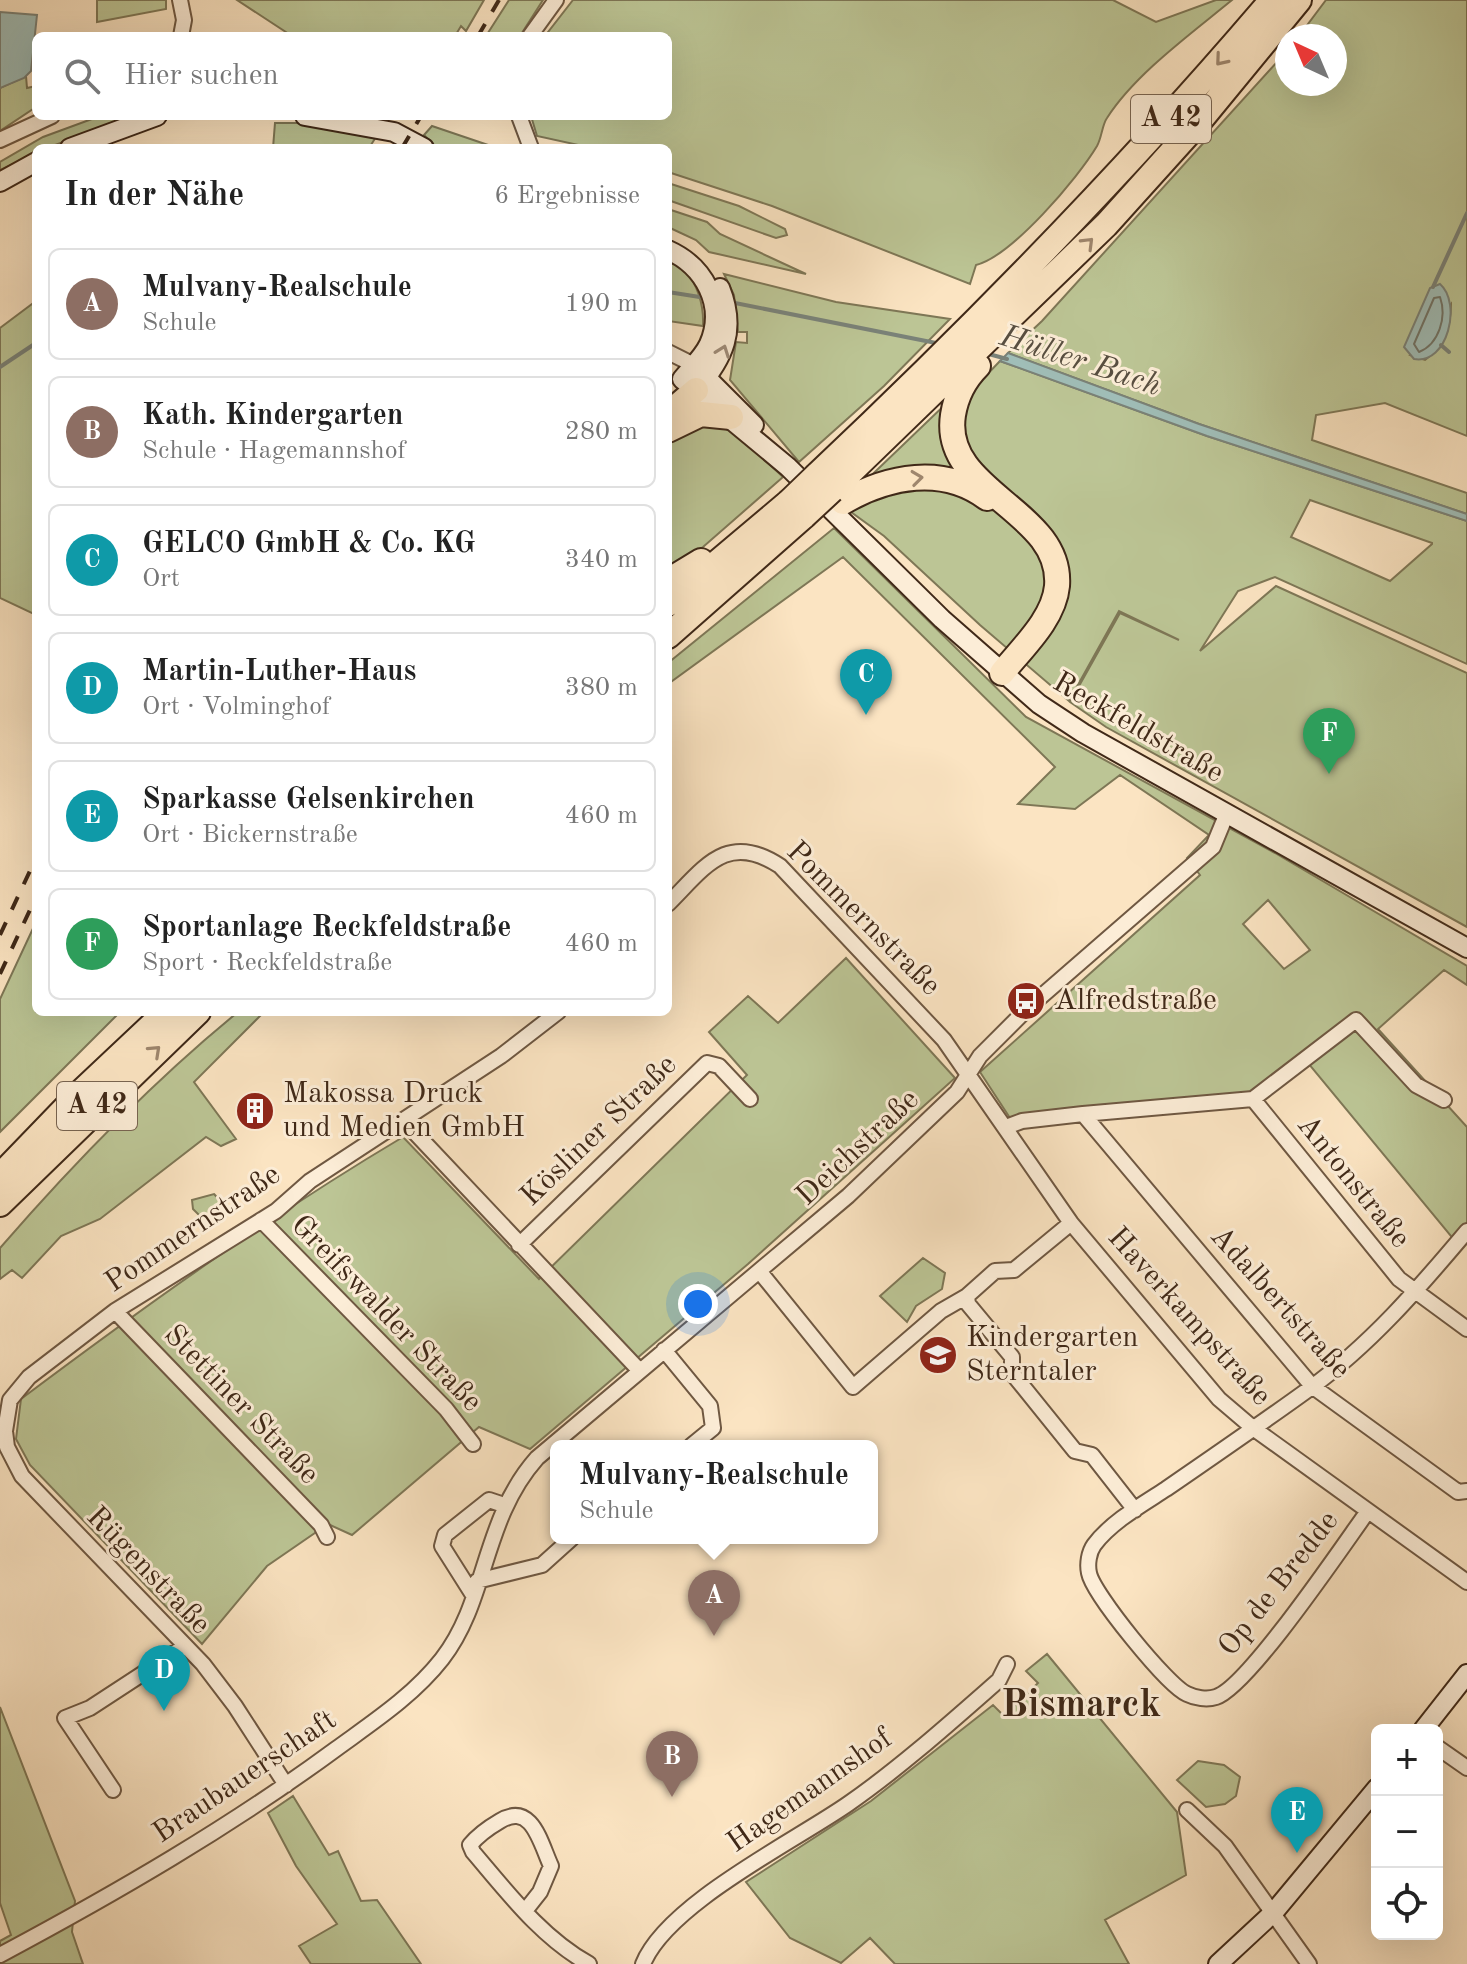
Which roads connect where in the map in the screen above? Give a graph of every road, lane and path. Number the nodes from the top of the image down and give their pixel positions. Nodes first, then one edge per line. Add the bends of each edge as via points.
1 (180, 0) edge
2 (556, 0) edge
3 (1272, 0) edge
4 (1299, 0) edge
5 (182, 32) edge
6 (533, 32) edge
7 (43, 120) edge
8 (146, 120) edge
9 (327, 120) edge
10 (518, 120) edge
11 (520, 120) edge
12 (0, 140) edge
13 (81, 144) edge
14 (416, 144) edge
15 (522, 144) edge
16 (529, 144) edge
17 (32, 164) edge
18 (0, 182) edge
19 (672, 243) edge
20 (672, 252) edge
21 (711, 280) junction
22 (672, 358) edge
23 (958, 366) junction
24 (686, 379) edge
25 (672, 406) edge
26 (731, 417) junction
27 (672, 428) edge
28 (788, 467) junction
29 (831, 489) junction
30 (802, 514) junction
31 (672, 579) edge
32 (672, 601) edge
33 (672, 633) edge
34 (996, 668) junction
35 (1227, 813) junction
36 (672, 900) edge
37 (1467, 948) edge
38 (162, 1016) edge
39 (194, 1016) edge
40 (553, 1016) edge
41 (968, 1073) junction
42 (750, 1099) dead end
43 (1253, 1099) junction
44 (1444, 1100) dead end
45 (1083, 1114) junction
46 (404, 1121) junction
47 (1006, 1127) junction
48 (0, 1176) edge
49 (0, 1204) edge
50 (261, 1220) junction
51 (1071, 1223) junction
52 (1467, 1231) edge
53 (519, 1245) junction
54 (760, 1272) junction
55 (1416, 1294) junction
56 (967, 1296) junction
57 (115, 1311) junction
58 (1467, 1329) edge
59 (664, 1350) junction
60 (639, 1370) junction
61 (1312, 1386) junction
62 (19, 1387) joint
63 (1253, 1428) junction
64 (558, 1440) edge
65 (698, 1440) edge
66 (473, 1444) dead end
67 (550, 1447) edge
68 (1467, 1491) edge
69 (504, 1505) junction
70 (1135, 1510) junction
71 (1368, 1511) junction
72 (327, 1537) dead end
73 (565, 1544) edge
74 (1467, 1582) edge
75 (475, 1588) junction
76 (185, 1646) junction
77 (1007, 1664) dead end
78 (1467, 1674) edge
79 (1428, 1724) edge
80 (1443, 1751) edge
81 (1467, 1768) edge
82 (286, 1785) junction
83 (113, 1790) dead end
84 (1371, 1795) edge
85 (1187, 1810) dead end
86 (525, 1911) junction
87 (1274, 1912) junction
88 (0, 1955) edge
89 (589, 1964) edge
90 (643, 1964) edge
91 (1218, 1964) edge
92 (1309, 1964) edge

1 - 5 street
2 - 6 street
3 -> 23 highway, A 42 via 1175,115 1009,292
23 -> 4 highway, A 42 via 1004,338 1005,326 1198,123
7 - 12 street
8 - 13 street
9 - 14 street via 394,132
10 - 15 street
11 - 16 street
17 - 18 street
19 - 21 street via 700,260
20 - 21 street
21 - 24 street via 723,354
22 - 24 street, Reckfeldstraße
23 - 29 highway, A 42
23 - 34 highway via 952,423 958,452 982,484 1037,534 1056,570 1057,586 1045,617
24 - 25 highway
24 - 26 street, Reckfeldstraße
24 - 28 street, Reckfeldstraße via 746,415
26 - 27 highway via 701,414
26 - 28 street, Reckfeldstraße
28 - 34 street, Reckfeldstraße
29 - 30 highway, A 42, bridge
29 - 30 highway
29 -> 34 highway via 914,477 954,480 986,498 1032,541 1048,569 1046,597
30 - 31 highway
30 - 32 highway, A 42
30 - 33 highway, A 42
34 - 35 street, Reckfeldstraße via 1083,733
35 - 37 street, Reckfeldstraße
35 - 41 street, Deichstraße via 1213,847 1041,996
36 - 41 street, Pommernstraße via 718,857 748,849 765,856 924,1018
38 - 48 highway, A 42
49 -> 39 highway, A 42
40 - 46 street, Pommernstraße
41 - 47 street, Haverkampstraße
41 - 54 street, Deichstraße via 957,1092 861,1184
42 - 53 street, Kösliner Straße via 719,1066 707,1063
43 - 44 street via 1356,1020 1416,1085
43 - 45 street
43 - 55 street, Antonstraße via 1340,1210
45 - 47 street
45 - 61 street, Adalbertstraße
46 - 50 street, Pommernstraße via 310,1181
46 - 53 street
47 - 51 street, Haverkampstraße
50 - 57 street, Pommernstraße
50 - 66 street, Greifswalder Straße via 446,1409
51 - 56 street, Haverkampstraße via 1014,1270 995,1271
51 - 63 street, Haverkampstraße via 1219,1399
52 - 55 street, Antonstraße
53 - 60 street
54 - 56 street, Haverkampstraße via 853,1387 941,1311
54 - 59 street, Deichstraße
55 - 58 street, Antonstraße
55 - 61 street, Antonstraße
56 - 70 street via 1012,1357 1012,1373 1075,1451 1092,1455
57 - 62 street, Pommernstraße
57 - 72 street, Stettiner Straße
59 - 60 street, Deichstraße
59 - 65 street via 710,1406 713,1428
60 - 64 street, Deichstraße
61 - 63 street, Antonstraße
61 - 68 street, Adalbertstraße via 1458,1492
62 - 76 street, Rügenstraße via 10,1400 5,1431 22,1476
63 - 70 street, Op de Bredde
63 - 71 street, Haverkampstraße
67 - 69 street, Deichstraße
69 - 75 street, Deichstraße
69 - 75 street via 489,1500 445,1535 442,1546
70 - 71 street, Op de Bredde via 1095,1544 1088,1573 1110,1610 1170,1681 1184,1694 1202,1699 1218,1697 1234,1684 1276,1637
71 - 74 street, Haverkampstraße
73 - 75 street via 542,1565
75 - 82 street, Braubauerschaft via 443,1657 419,1686
76 - 82 street, Rügenstraße via 219,1684
76 - 83 street via 90,1708 65,1718
77 - 90 street, Hagemannshof via 999,1680 864,1792 711,1893 666,1933
78 - 79 street
80 - 81 street
82 - 88 street, Braubauerschaft via 130,1883
84 - 87 street
85 - 87 street via 1225,1846
86 - 86 street via 551,1866 530,1820 512,1814 470,1845
86 - 89 street via 562,1947
87 - 91 street
87 - 92 street

